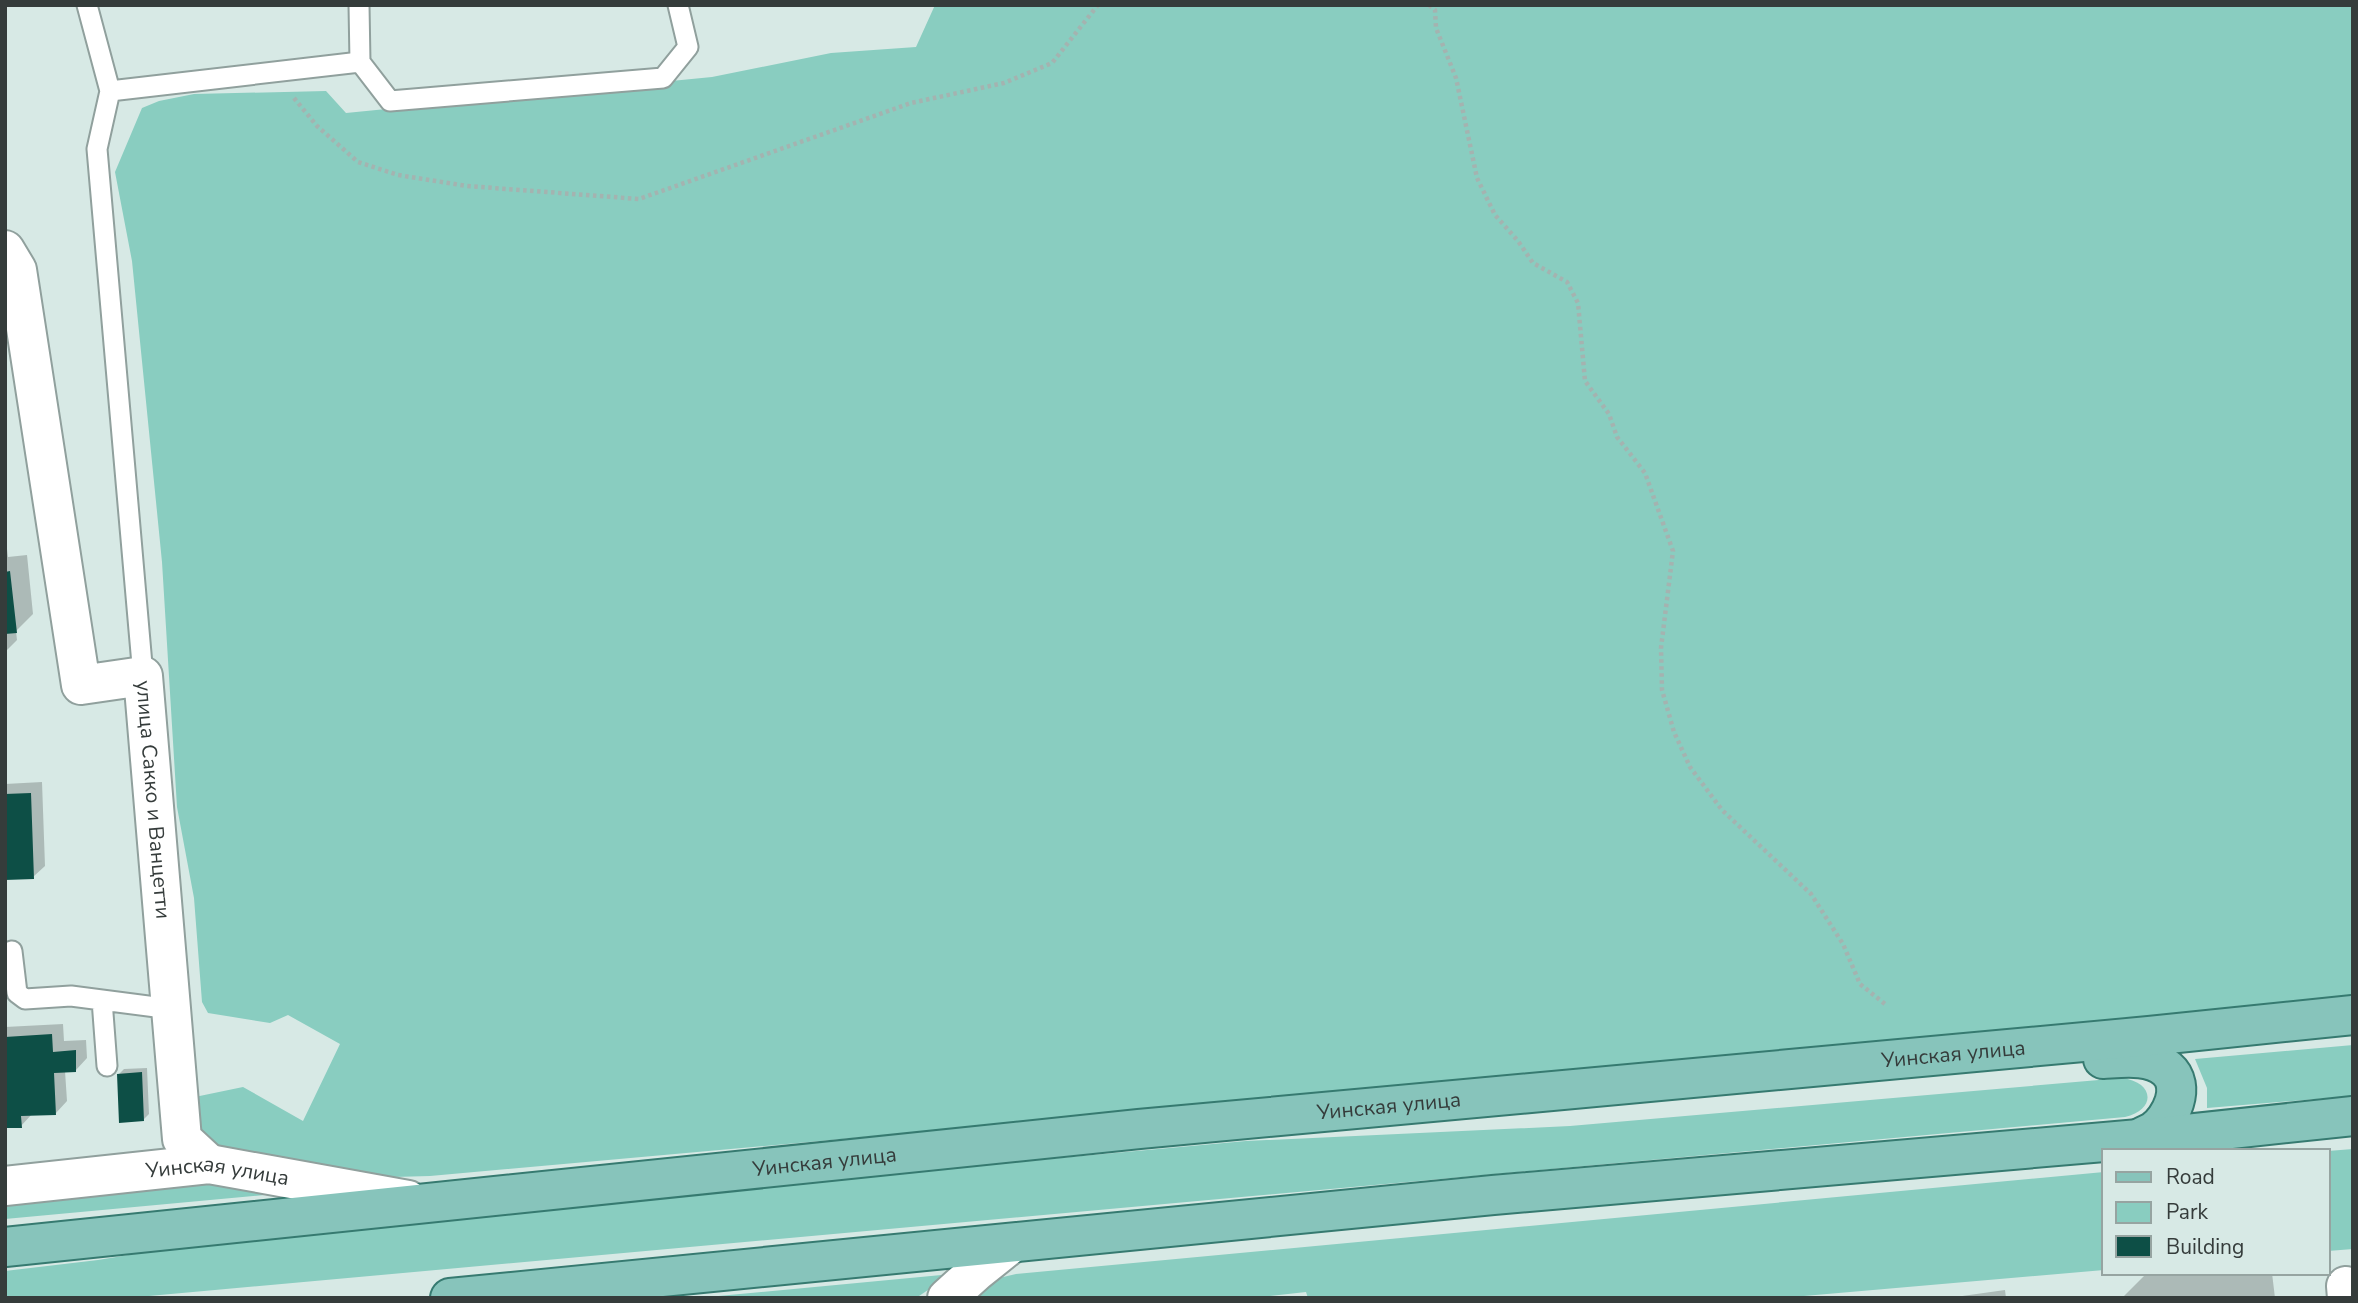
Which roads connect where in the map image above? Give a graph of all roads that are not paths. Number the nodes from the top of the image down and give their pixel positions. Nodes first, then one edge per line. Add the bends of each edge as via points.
1 (88, 5) edge
2 (359, 5) edge
3 (678, 5) edge
4 (360, 62) junction
5 (110, 91) junction
6 (5, 250) edge
7 (143, 676) junction
8 (12, 951) dead end
9 (102, 1000) junction
10 (171, 1009) junction
11 (2353, 1015) edge
12 (107, 1066) dead end
13 (1422, 1102) junction
14 (2353, 1116) edge
15 (2139, 1139) junction
16 (209, 1164) junction
17 (5, 1186) edge
18 (428, 1203) junction
19 (1012, 1243) junction
20 (5, 1247) edge
21 (450, 1298) edge
22 (947, 1298) edge

1 - 5 lane
2 - 4 lane
3 - 4 lane via 688,47 663,78 390,101
4 - 5 lane
5 - 7 lane via 97,149
6 - 7 street, улица Сакко и Ванцетти via 17,270 81,685
7 - 10 street, улица Сакко и Ванцетти
8 - 9 lane via 17,993 25,999 71,996
9 - 10 lane
9 - 12 lane
10 - 16 street, улица Сакко и Ванцетти via 183,1139
11 - 13 main road, Уинская улица
13 - 15 main road via 1508,1109 1573,1108 2128,1057 2150,1060 2167,1069 2176,1093 2166,1119
13 - 18 main road, Уинская улица
14 - 15 main road
15 - 19 main road via 1493,1195
16 - 17 street, Уинская улица
16 - 18 street, Уинская улица
18 - 20 main road, Уинская улица
19 - 21 main road
19 - 22 street

